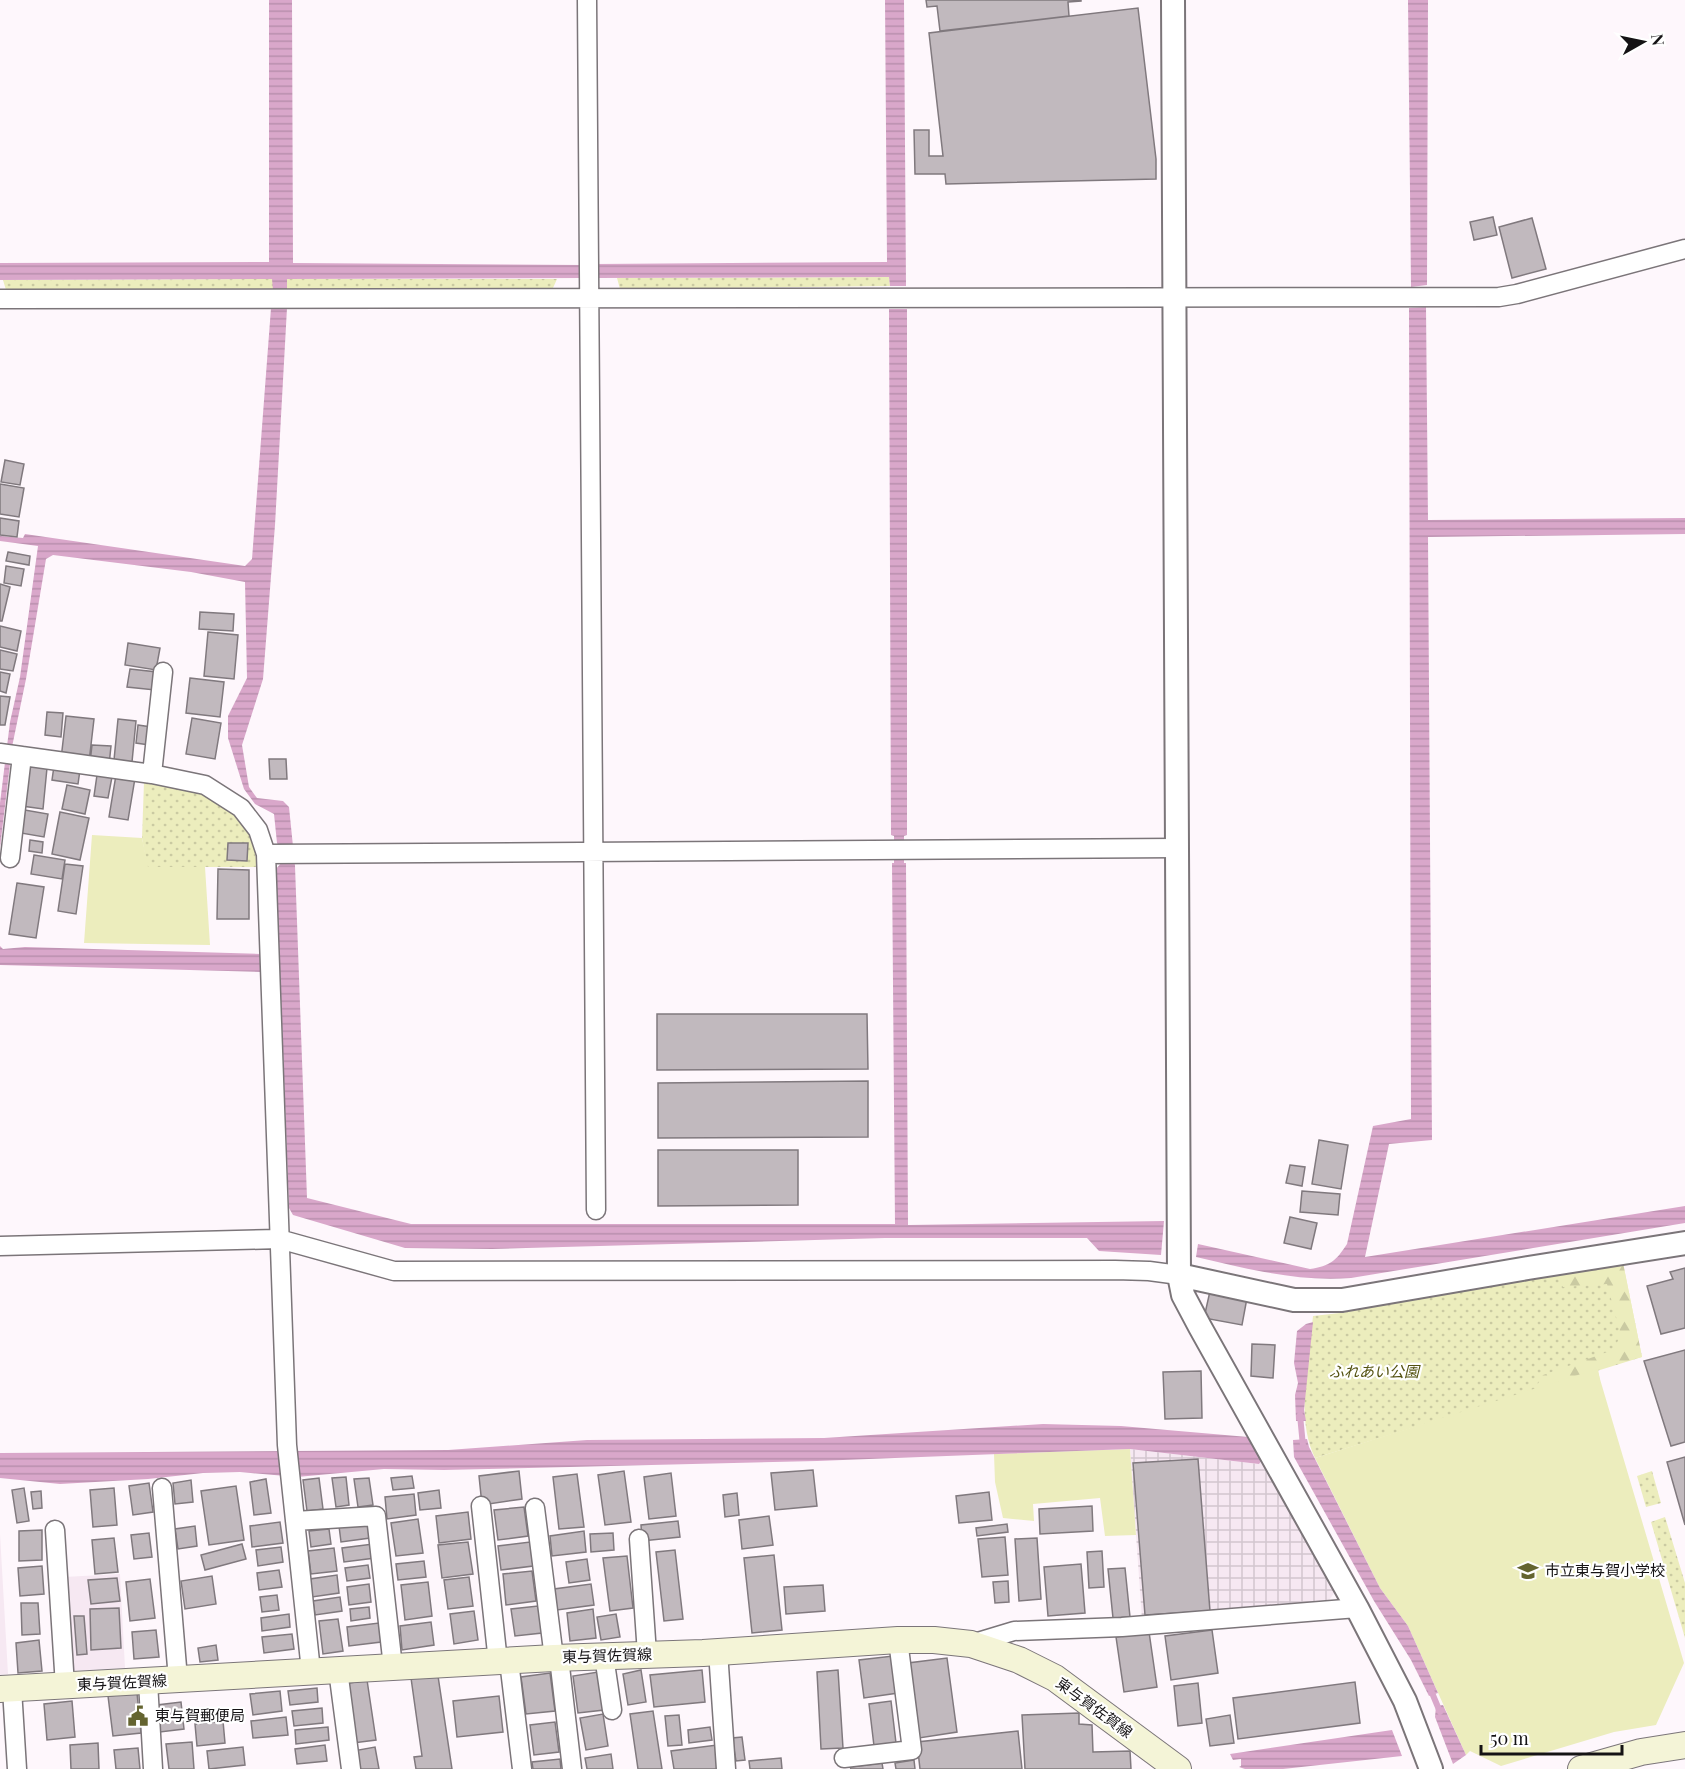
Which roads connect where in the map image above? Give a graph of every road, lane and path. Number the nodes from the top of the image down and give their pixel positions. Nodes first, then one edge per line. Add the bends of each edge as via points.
1 (587, 0) edge
2 (1173, 0) edge
3 (1685, 249) edge
4 (588, 297) junction
5 (1174, 297) junction
6 (0, 299) edge
7 (163, 672) dead end
8 (10, 754) edge
9 (152, 774) junction
10 (1177, 848) junction
11 (593, 852) junction
12 (272, 854) junction
13 (10, 858) dead end
14 (596, 1210) dead end
15 (279, 1239) junction
16 (1685, 1243) edge
17 (0, 1246) edge
18 (1179, 1275) junction
19 (162, 1488) dead end
20 (481, 1506) dead end
21 (535, 1508) dead end
22 (295, 1521) junction
23 (55, 1530) dead end
24 (639, 1539) dead end
25 (1357, 1608) junction
26 (898, 1640) junction
27 (971, 1644) junction
28 (718, 1652) junction
29 (647, 1654) junction
30 (604, 1656) junction
31 (556, 1658) junction
32 (503, 1662) junction
33 (393, 1667) junction
34 (338, 1670) junction
35 (310, 1671) junction
36 (178, 1679) junction
37 (148, 1682) junction
38 (65, 1686) junction
39 (6, 1689) edge
40 (612, 1710) dead end
41 (1685, 1745) edge
42 (844, 1758) dead end
43 (17, 1769) edge
44 (153, 1769) edge
45 (351, 1769) edge
46 (522, 1769) edge
47 (572, 1769) edge
48 (726, 1769) edge
49 (1178, 1769) edge
50 (1431, 1769) edge
51 (1581, 1769) edge

1 - 4 street
2 - 5 street
3 - 5 street via 1499,297
4 - 5 street
4 - 6 street
4 - 11 street
5 - 10 street
7 - 9 street
8 - 9 street
8 - 13 street
9 - 12 street via 205,786 241,808
10 - 11 street
10 - 18 street
11 - 12 street
11 - 14 street
12 - 15 street
15 - 17 street
15 - 18 street via 394,1271 1115,1270
15 - 22 street via 287,1445
16 - 18 street via 1342,1300 1294,1300
18 - 25 street via 1183,1295 1200,1327
19 - 36 street
20 - 32 street
21 - 31 street
22 - 33 street via 376,1516
22 - 35 street
23 - 38 street
24 - 29 street
25 - 27 street via 1014,1632
25 - 50 street via 1405,1701
26 - 27 main road, 東与賀佐賀線
26 - 28 main road, 東与賀佐賀線
26 - 42 street via 912,1750
27 - 49 main road, 東与賀佐賀線 via 1019,1660 1055,1678
28 - 29 main road, 東与賀佐賀線
28 - 48 street
29 - 30 main road, 東与賀佐賀線
30 - 31 main road, 東与賀佐賀線
30 - 40 street
31 - 32 main road, 東与賀佐賀線
31 - 47 street
32 - 33 main road, 東与賀佐賀線
32 - 46 street
33 - 34 main road, 東与賀佐賀線
34 - 35 main road, 東与賀佐賀線
34 - 45 street
35 - 36 main road, 東与賀佐賀線
36 - 37 main road, 東与賀佐賀線
37 - 38 main road, 東与賀佐賀線
37 - 44 street
38 - 39 main road, 東与賀佐賀線
39 - 43 street
41 - 51 main road via 1641,1752

